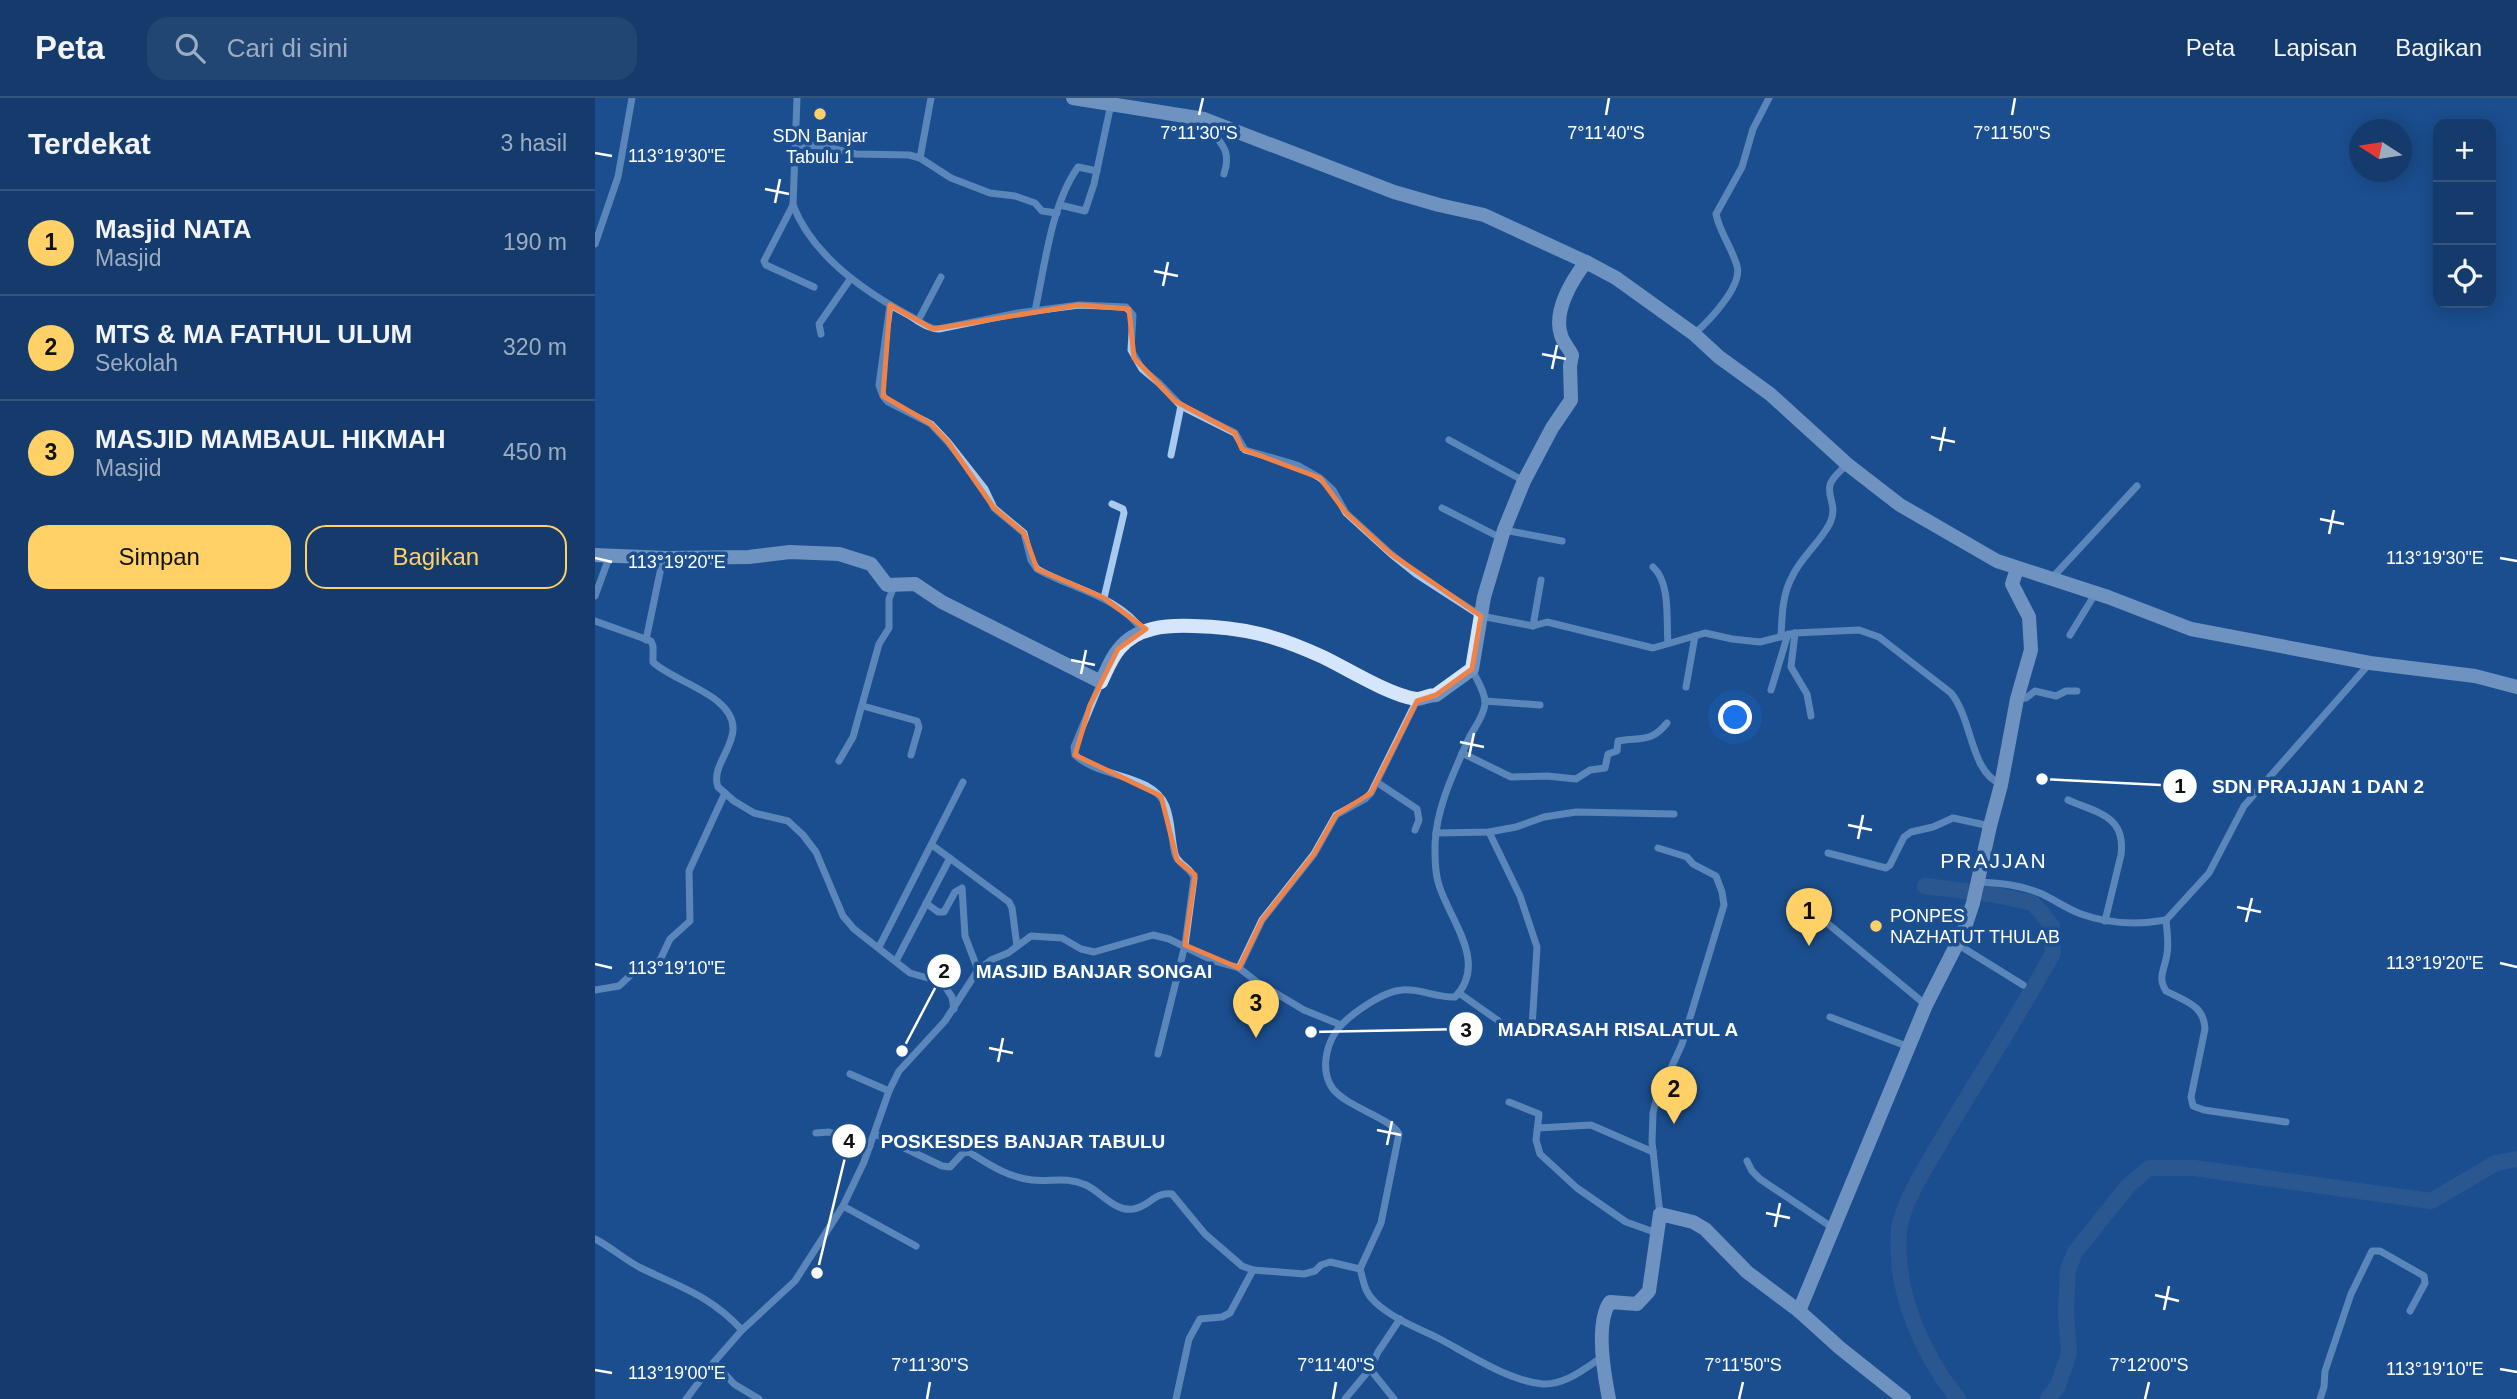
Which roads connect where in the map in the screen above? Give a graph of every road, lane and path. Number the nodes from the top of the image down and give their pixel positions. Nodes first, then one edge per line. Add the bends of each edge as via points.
1 (632, 98) edge
2 (797, 98) edge
3 (931, 98) edge
4 (1073, 98) edge
5 (1769, 98) edge
6 (1111, 104) junction
7 (1204, 119) junction
8 (796, 145) junction
9 (920, 158) junction
10 (1097, 171) junction
11 (1224, 174) dead end
12 (793, 205) junction
13 (1058, 209) junction
14 (595, 244) edge
15 (1586, 262) junction
16 (941, 277) dead end
17 (851, 278) junction
18 (814, 287) dead end
19 (890, 305) junction
20 (1035, 311) junction
21 (918, 321) junction
22 (821, 334) dead end
23 (1695, 334) junction
24 (1181, 406) junction
25 (1449, 440) dead end
26 (1171, 455) dead end
27 (1847, 464) junction
28 (1524, 481) junction
29 (2137, 486) dead end
30 (1112, 504) dead end
31 (1442, 508) dead end
32 (1503, 534) junction
33 (1562, 541) dead end
34 (611, 554) junction
35 (595, 555) edge
36 (663, 558) junction
37 (1653, 567) dead end
38 (2017, 569) junction
39 (2052, 579) junction
40 (1541, 580) dead end
41 (894, 586) junction
42 (2095, 594) junction
43 (595, 596) edge
44 (1104, 598) junction
45 (1481, 616) junction
46 (595, 621) edge
47 (1533, 626) junction
48 (1143, 631) junction
49 (1788, 635) junction
50 (2070, 635) dead end
51 (1695, 636) junction
52 (646, 640) junction
53 (1668, 643) junction
54 (2370, 663) junction
55 (1472, 669) junction
56 (1101, 682) junction
57 (1686, 687) dead end
58 (2517, 687) edge
59 (1771, 690) dead end
60 (2077, 691) dead end
61 (1418, 699) junction
62 (2017, 699) junction
63 (1485, 701) junction
64 (1541, 705) dead end
65 (863, 706) junction
66 (1811, 716) dead end
67 (1667, 723) dead end
68 (1462, 753) junction
69 (911, 755) dead end
70 (839, 761) dead end
71 (963, 782) dead end
72 (1378, 783) junction
73 (2001, 785) junction
74 (725, 793) junction
75 (2068, 800) dead end
76 (1674, 814) dead end
77 (1990, 826) junction
78 (1415, 830) dead end
79 (1489, 832) junction
80 (1436, 833) junction
81 (932, 845) junction
82 (1658, 848) dead end
83 (1828, 853) dead end
84 (950, 858) junction
85 (1977, 885) junction
86 (1801, 898) dead end
87 (926, 904) junction
88 (2166, 920) junction
89 (2105, 921) junction
90 (1957, 944) junction
91 (1185, 945) junction
92 (1017, 946) junction
93 (879, 947) junction
94 (896, 961) junction
95 (1239, 968) junction
96 (978, 970) junction
97 (2023, 985) dead end
98 (595, 990) edge
99 (1459, 993) junction
100 (1926, 1004) junction
101 (954, 1010) junction
102 (1830, 1017) dead end
103 (1500, 1022) dead end
104 (1341, 1025) junction
105 (1532, 1027) dead end
106 (1910, 1047) junction
107 (1158, 1054) dead end
108 (850, 1074) dead end
109 (889, 1091) junction
110 (1509, 1102) dead end
111 (2286, 1122) dead end
112 (1538, 1128) junction
113 (816, 1133) dead end
114 (875, 1134) junction
115 (870, 1146) junction
116 (1653, 1152) junction
117 (1747, 1161) dead end
118 (843, 1206) junction
119 (1660, 1214) junction
120 (1833, 1228) junction
121 (1658, 1233) junction
122 (595, 1239) edge
123 (916, 1246) dead end
124 (1360, 1269) junction
125 (1253, 1270) junction
126 (1799, 1311) junction
127 (2410, 1311) dead end
128 (1400, 1319) junction
129 (742, 1330) junction
130 (1601, 1358) junction
131 (714, 1362) junction
132 (1370, 1369) junction
133 (685, 1399) edge
134 (759, 1399) edge
135 (1175, 1399) edge
136 (1345, 1399) edge
137 (1395, 1399) edge
138 (1609, 1399) edge
139 (1905, 1399) edge
140 (2320, 1399) edge

1 - 14 street via 618,177
2 - 8 street
3 - 9 street
4 - 6 street
5 - 23 street via 1742,166 1716,214 1738,275 1712,319
6 - 7 street
6 - 10 street
7 - 11 street via 1224,145
7 - 15 street via 1394,191 1484,215
8 - 9 street
8 - 12 street
9 - 13 street via 951,178 995,195 1035,203 1042,211
10 - 13 street via 1076,167
10 - 13 street via 1085,211
12 - 17 street via 812,237
12 - 18 street via 764,263
13 - 20 street
15 - 23 street
15 - 28 street via 1568,288 1560,324 1572,355 1571,400
16 - 21 street
17 - 19 street
17 - 22 street via 819,324
19 - 21 street
19 - 44 street via 879,385 883,397 932,424 985,489 994,508 1024,533 1037,569
20 - 21 street via 939,328
20 - 24 street via 1089,304 1129,309 1134,358
23 - 27 street
24 - 26 street
24 - 45 street via 1235,433 1245,450 1297,465 1320,478 1346,513 1391,554
25 - 28 street
27 - 38 street via 1900,505
27 - 49 street via 1831,482 1831,521 1788,585 1783,605
28 - 32 street
29 - 39 street
30 - 44 street via 1124,513
31 - 32 street
32 - 33 street
32 - 45 street
34 - 35 street
34 - 36 street
34 - 43 street
36 - 41 street via 839,554 871,564 884,583
36 - 52 street
37 - 53 street via 1663,583
38 - 39 street
38 - 62 street via 2012,584 2029,617 2031,650
39 - 42 street
40 - 47 street
41 - 56 street via 915,584 941,602
41 - 65 street via 889,628 879,643
42 - 50 street
42 - 54 street via 2191,629
44 - 48 street
45 - 47 street
45 - 55 street
46 - 52 street
47 - 53 street via 1547,622 1645,648
48 - 56 street via 1118,649
48 - 61 street via 1217,626 1255,631
49 - 51 street via 1760,642 1705,633
49 - 59 street
49 - 66 street via 1791,667 1807,694
49 - 73 street via 1859,631 1890,645 1959,703 1982,768
51 - 53 street
51 - 57 street
52 - 74 street via 653,646 657,666 728,712 733,731 716,780
54 - 58 street
54 - 88 street via 2243,806 2209,873
55 - 61 street via 1436,695
55 - 63 street
56 - 91 street via 1075,754 1086,764 1147,786 1161,796 1177,860 1194,878
60 - 62 street via 2056,696 2035,691
61 - 72 street
62 - 73 street
63 - 64 street
63 - 68 street
65 - 69 street via 916,721 919,727
65 - 70 street
67 - 68 street via 1647,739 1618,741 1605,768 1576,779 1511,777
68 - 80 street
71 - 81 street
72 - 78 street via 1417,809
72 - 95 street via 1368,797 1335,815 1310,860 1262,920
73 - 77 street
74 - 93 street via 754,813 787,821 803,835 816,852 843,916
74 - 98 street via 689,871 690,921 670,939 655,965 635,971 619,986
75 - 89 street via 2117,826 2122,846
76 - 79 street via 1576,812
77 - 83 street via 1953,818 1911,832 1886,868
77 - 85 street
79 - 80 street
79 - 105 street via 1520,896 1537,947
80 - 99 street via 1438,884 1467,947 1468,966
81 - 84 street
81 - 93 street
82 - 116 street via 1687,857 1716,876 1724,905 1682,1044 1656,1101
84 - 87 street
84 - 92 street via 1009,902
85 - 89 street via 2012,884
85 - 90 street
86 - 100 street
87 - 94 street
87 - 96 street via 944,912 962,888 965,936
88 - 89 street
88 - 111 street via 2162,986 2201,1011 2204,1018 2193,1106
90 - 97 street
90 - 100 street
91 - 92 street via 1153,935 1094,952 1062,938 1035,935
91 - 95 street via 1213,961
91 - 107 street
92 - 96 street
93 - 94 street
94 - 101 street via 916,976 943,982
95 - 104 street via 1304,1010
96 - 101 street
99 - 103 street
99 - 104 street via 1445,998 1415,990 1386,993
100 - 106 street
101 - 109 street via 899,1071
102 - 106 street
104 - 124 street via 1325,1064 1334,1090 1399,1134 1381,1223
106 - 120 street
108 - 109 street
109 - 114 street
110 - 112 street via 1539,1114
112 - 116 street via 1591,1125
112 - 121 street via 1540,1154 1577,1188 1626,1222
113 - 115 street via 829,1132
114 - 115 street
114 - 125 street via 942,1166 950,1167 966,1151 1008,1175 1072,1180 1119,1207 1133,1209 1158,1194 1172,1195 1205,1234
115 - 118 street
116 - 119 street
117 - 120 street via 1761,1179
118 - 123 street
118 - 129 street via 795,1281
119 - 121 street
119 - 126 street via 1705,1229 1747,1272
120 - 126 street
121 - 130 street via 1648,1295 1637,1304 1608,1304
122 - 129 street via 715,1304
124 - 125 street via 1329,1262 1310,1273
124 - 128 street via 1364,1288 1375,1302
125 - 135 street via 1230,1314 1200,1319 1189,1339
126 - 139 street
127 - 140 street via 2425,1283 2424,1276 2372,1251 2347,1306
128 - 130 street via 1498,1369 1543,1384 1567,1379
128 - 132 street
129 - 131 street
130 - 138 street
131 - 133 street
131 - 134 street via 734,1384
132 - 136 street
132 - 137 street

